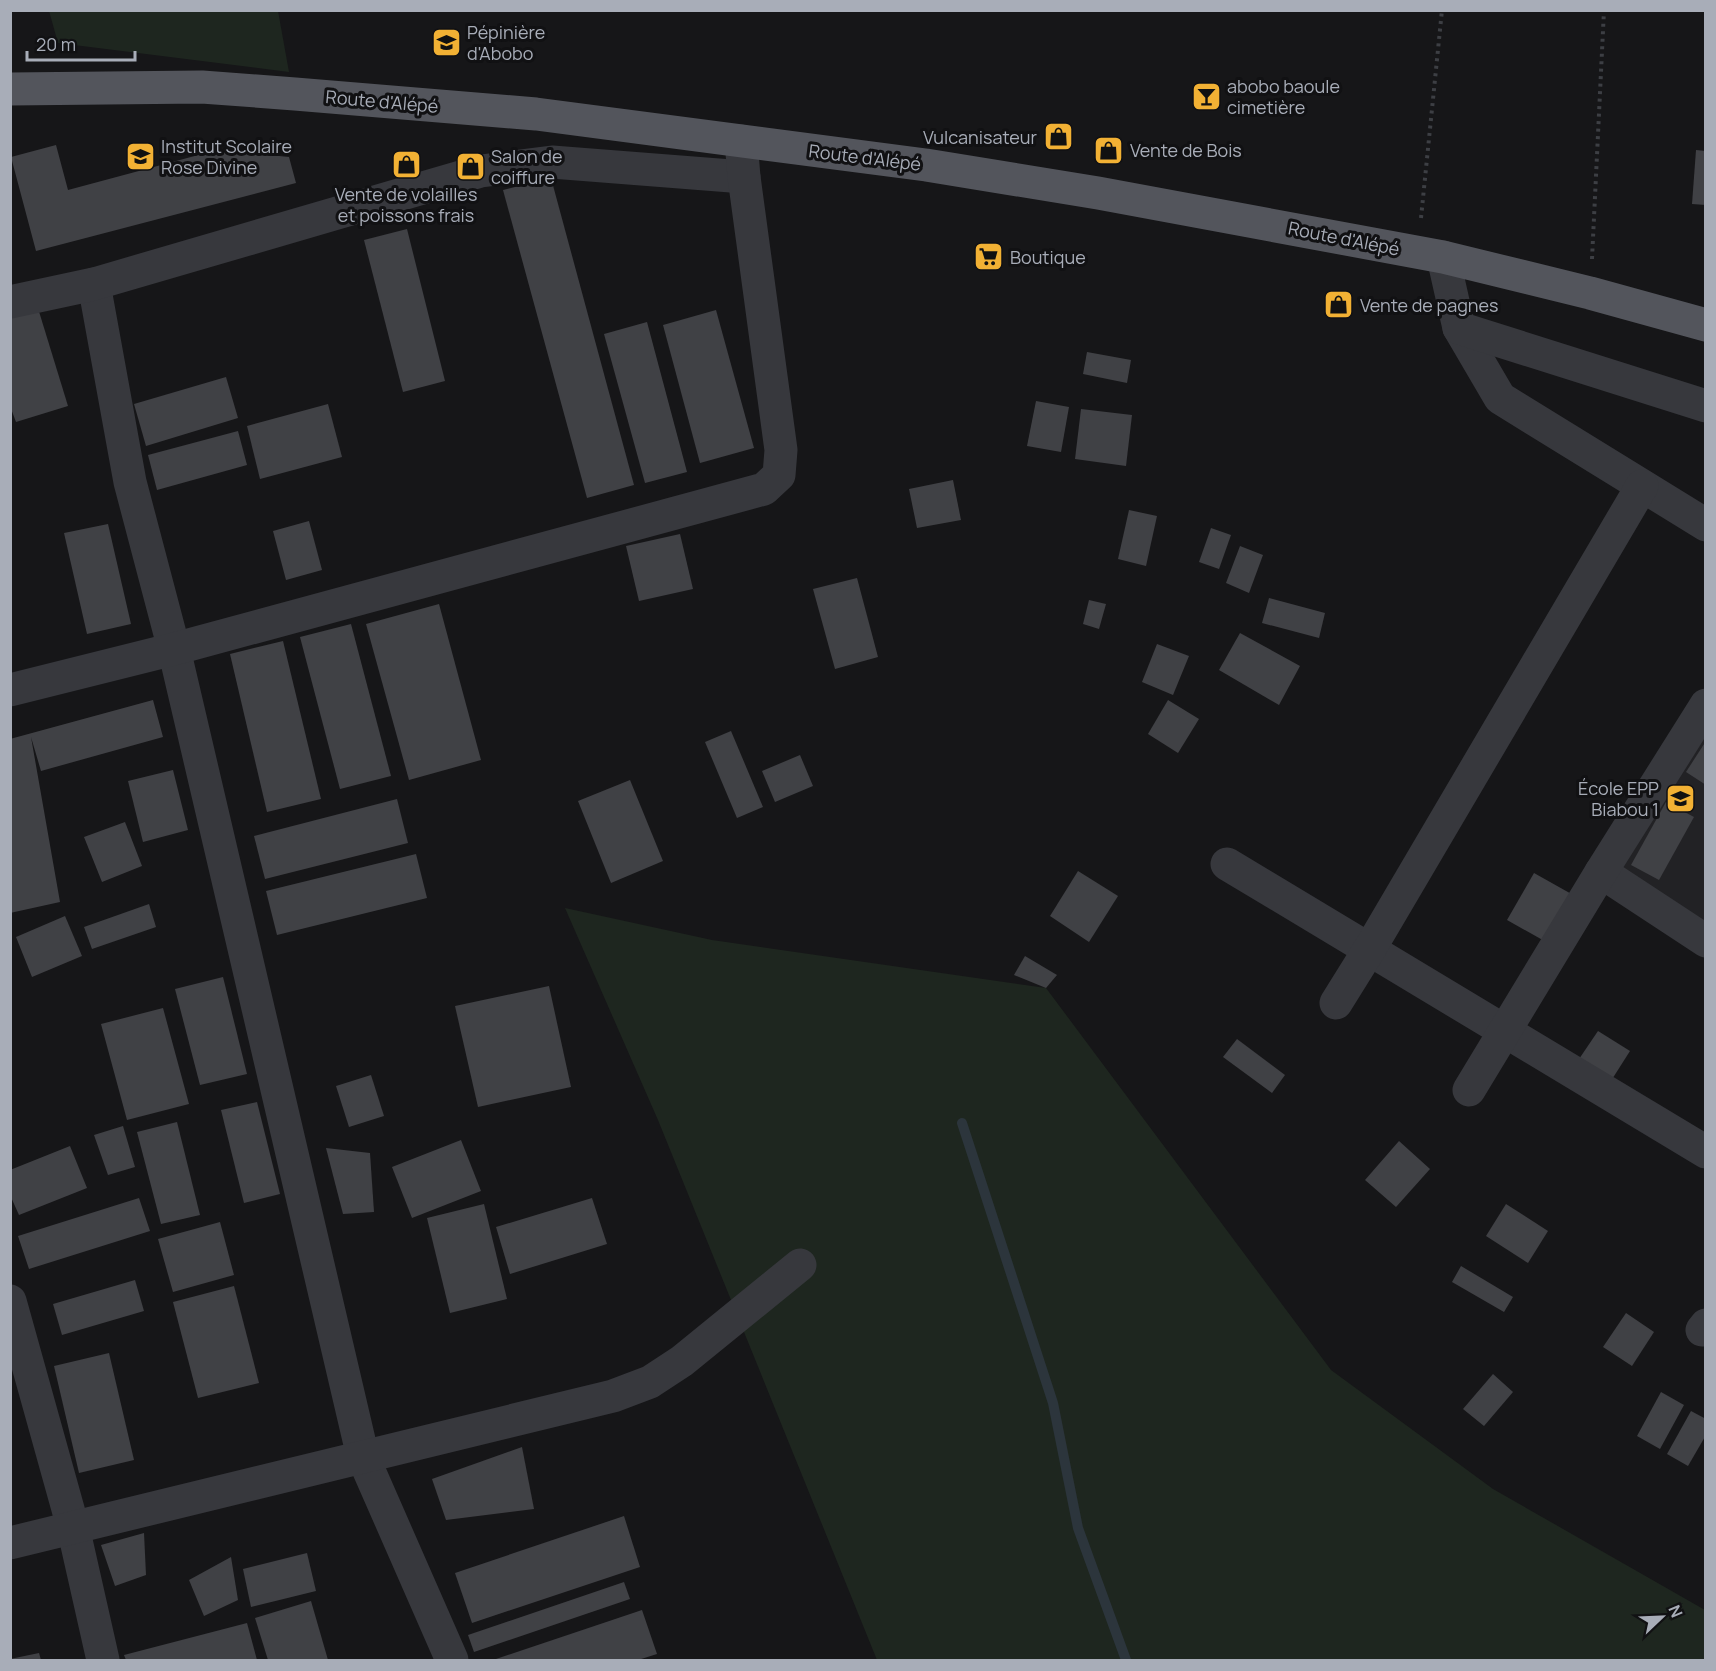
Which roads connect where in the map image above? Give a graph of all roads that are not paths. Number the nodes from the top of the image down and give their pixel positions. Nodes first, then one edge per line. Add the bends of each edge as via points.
1 (10, 89) edge
2 (741, 141) junction
3 (744, 177) junction
4 (1430, 254) junction
5 (93, 284) junction
6 (10, 302) edge
7 (1706, 325) edge
8 (1459, 328) junction
9 (1706, 406) edge
10 (1642, 486) junction
11 (1706, 525) edge
12 (174, 649) junction
13 (10, 690) edge
14 (1706, 705) edge
15 (1227, 864) dead end
16 (1601, 872) junction
17 (1706, 940) edge
18 (1370, 950) junction
19 (1336, 1003) dead end
20 (1506, 1032) junction
21 (1469, 1090) dead end
22 (1706, 1152) edge
23 (800, 1265) dead end
24 (10, 1301) edge
25 (363, 1456) junction
26 (73, 1527) junction
27 (10, 1543) edge
28 (102, 1660) edge
29 (452, 1660) edge

1 - 2 main road, Route d'Alépé via 202,87 536,114
2 - 3 street
2 - 4 main road, Route d'Alépé via 1098,193
3 - 5 street via 552,162 481,171
3 - 12 street via 781,450 779,475 774,481 764,489
4 - 7 main road, Route d'Alépé
4 - 8 street
5 - 6 street
5 - 12 street via 130,482
8 - 9 street
8 - 10 street via 1500,398
10 - 11 street
10 - 18 street
12 - 13 street
12 - 25 street
14 - 16 street
15 - 18 street
16 - 17 street
16 - 20 street
18 - 19 street
18 - 20 street
20 - 21 street
20 - 22 street
23 - 25 street via 682,1361 650,1382 613,1396
24 - 26 street
25 - 26 street
25 - 29 street
26 - 27 street
26 - 28 street

